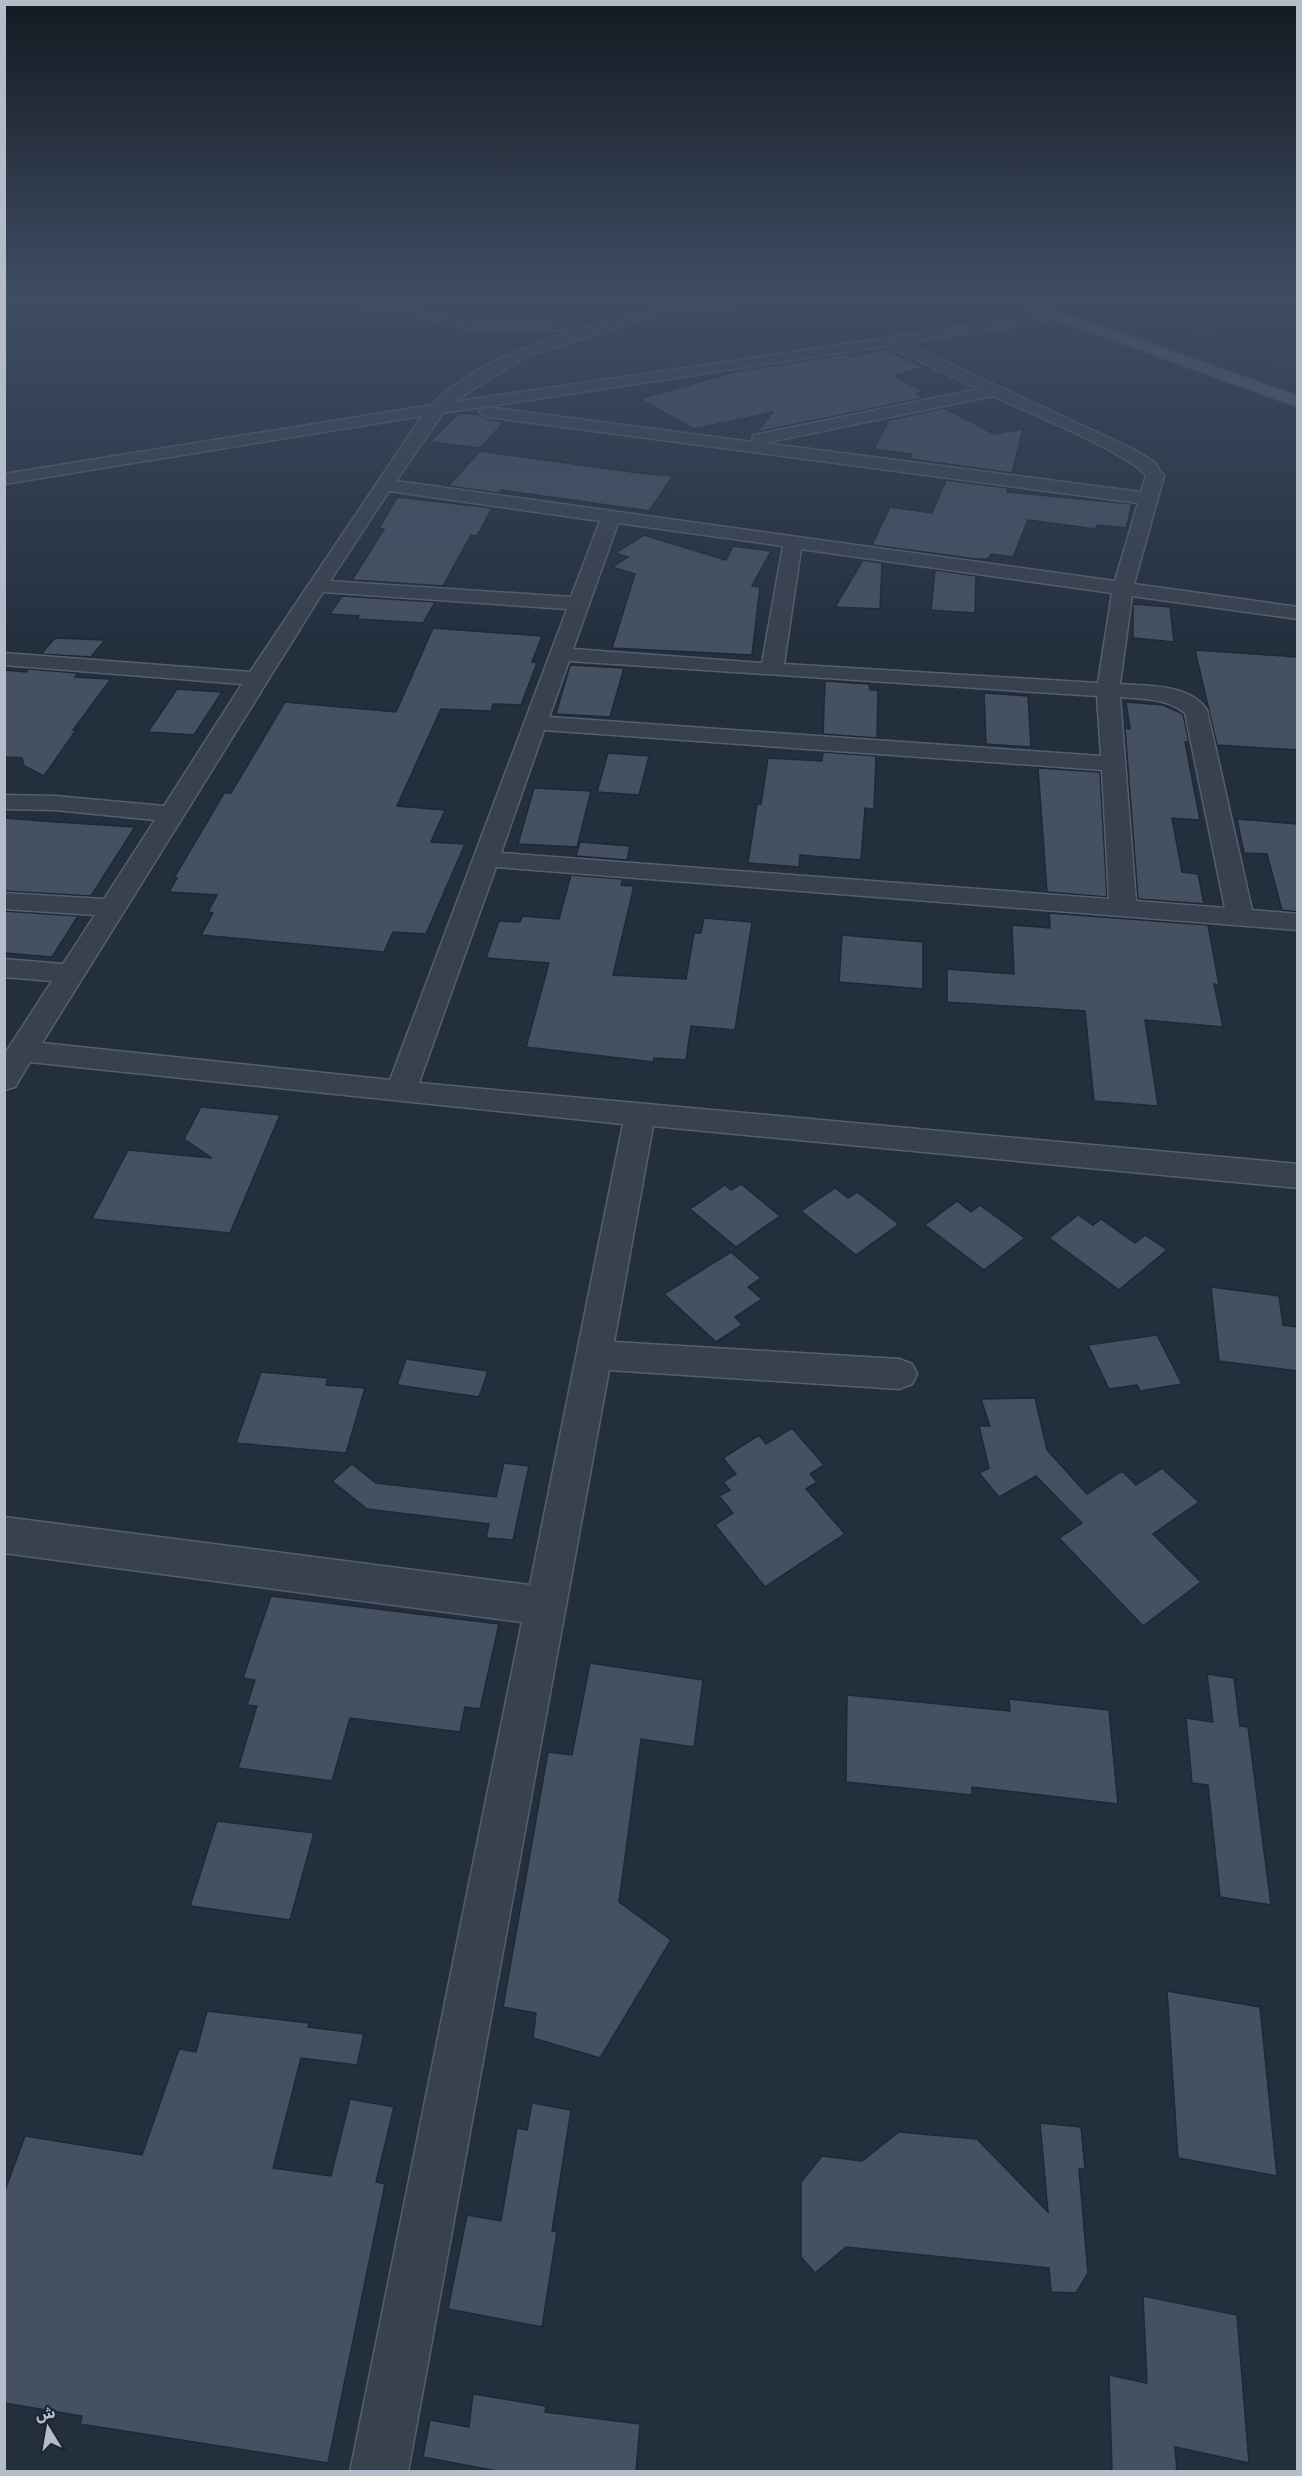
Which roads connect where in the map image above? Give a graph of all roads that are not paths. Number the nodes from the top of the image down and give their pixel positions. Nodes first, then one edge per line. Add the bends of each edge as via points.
1 (382, 413) edge
2 (395, 413) edge
3 (439, 413) edge
4 (505, 413) edge
5 (891, 413) edge
6 (1040, 413) edge
7 (734, 445) junction
8 (4, 464) edge
9 (4, 479) edge
10 (385, 485) junction
11 (1150, 499) junction
12 (611, 516) junction
13 (793, 542) junction
14 (317, 586) junction
15 (1123, 589) junction
16 (579, 604) junction
17 (1298, 613) edge
18 (561, 654) junction
19 (4, 659) edge
20 (772, 670) junction
21 (257, 679) junction
22 (1108, 690) junction
23 (535, 723) junction
24 (1113, 764) junction
25 (4, 802) edge
26 (172, 814) junction
27 (485, 860) junction
28 (4, 901) edge
29 (113, 908) junction
30 (1123, 909) junction
31 (1240, 917) junction
32 (1298, 922) edge
33 (4, 968) edge
34 (71, 974) junction
35 (23, 1051) junction
36 (4, 1080) edge
37 (401, 1092) junction
38 (640, 1115) junction
39 (1298, 1176) edge
40 (594, 1355) junction
41 (899, 1374) dead end
42 (4, 1535) edge
43 (546, 1606) junction
44 (380, 2472) edge

1 - 8 street
2 - 9 street
3 - 10 street
4 - 7 street
5 - 7 street
6 - 11 street via 1141,461 1155,476
7 - 11 street
10 - 12 street
10 - 14 street
11 - 15 street
12 - 13 street
12 - 16 street
13 - 15 street
13 - 20 street
14 - 16 street
14 - 21 street
15 - 17 street
15 - 22 street
16 - 18 street
18 - 20 street
18 - 23 street
19 - 21 street
20 - 22 street
21 - 26 street
22 - 24 street
22 - 31 street via 1166,694 1197,710
23 - 24 street
23 - 27 street
24 - 30 street
25 - 26 street
26 - 29 street
27 - 30 street
27 - 37 street
28 - 29 street
29 - 34 street
30 - 31 street
31 - 32 street
33 - 34 street
34 - 35 street
35 - 36 street
35 - 37 street
37 - 38 street
38 - 39 street
38 - 40 street
40 - 41 street
40 - 43 street
42 - 43 street
43 - 44 street

